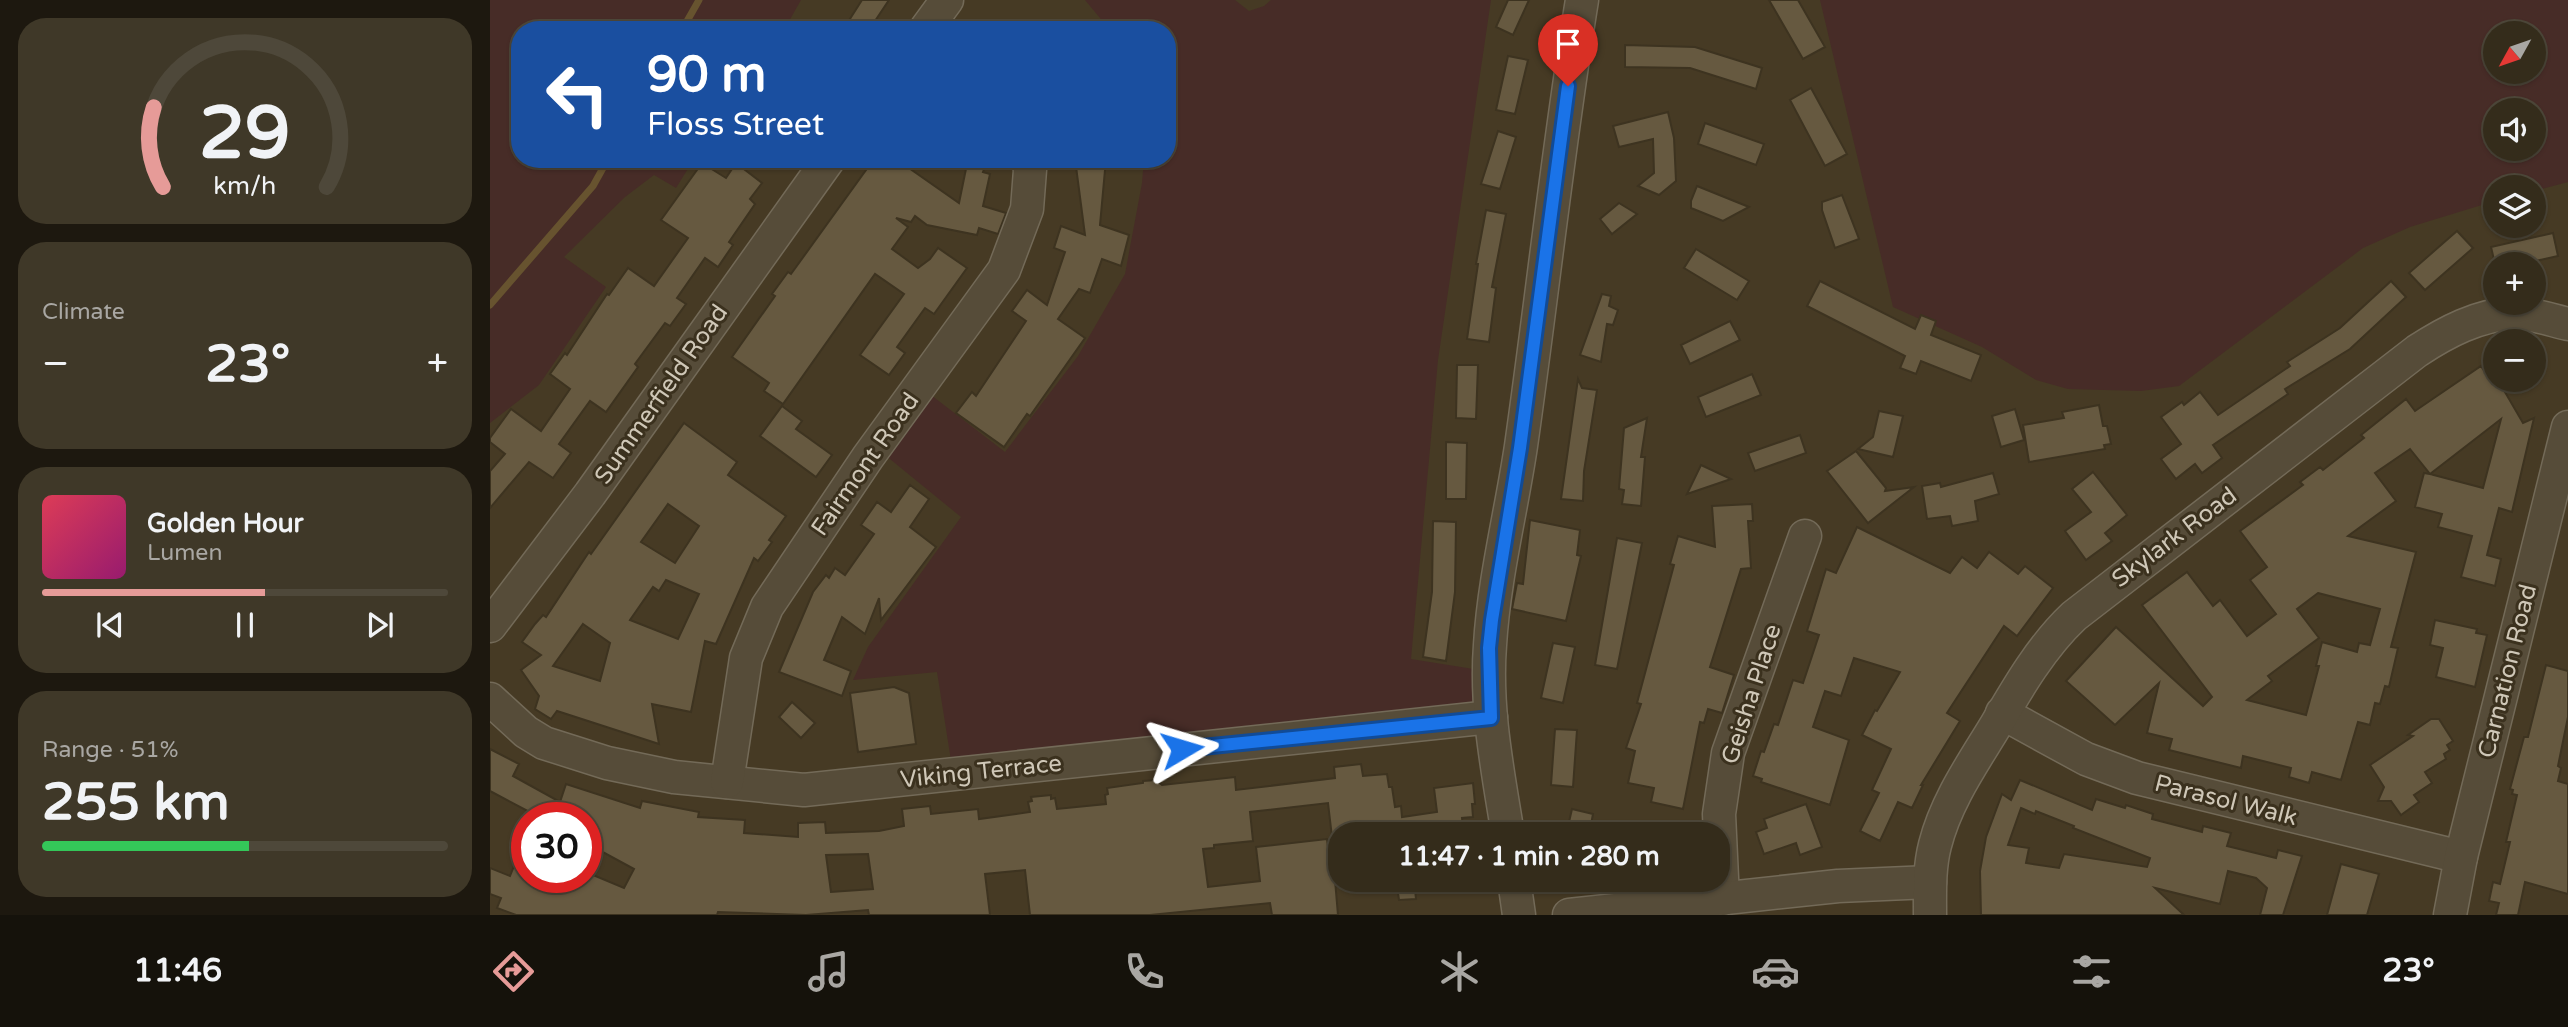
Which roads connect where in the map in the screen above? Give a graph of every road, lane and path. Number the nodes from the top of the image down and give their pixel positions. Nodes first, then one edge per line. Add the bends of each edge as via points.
1 (947, 0) edge
2 (1582, 0) edge
3 (933, 21) edge
4 (823, 168) edge
5 (1030, 168) edge
6 (2568, 324) edge
7 (2568, 427) edge
8 (1805, 536) dead end
9 (490, 626) edge
10 (490, 699) edge
11 (2002, 713) junction
12 (1491, 718) junction
13 (727, 782) junction
14 (1506, 822) edge
15 (2460, 857) junction
16 (1930, 882) junction
17 (1516, 892) edge
18 (1723, 899) junction
19 (1519, 915) edge
20 (1569, 915) edge
21 (1930, 915) edge
22 (2450, 915) edge

1 - 3 street
2 - 12 street via 1492,620
4 - 9 street, Summerfield Road
5 - 13 street, Fairmont Road via 1027,209 1004,270 868,457 767,607 746,658
6 - 11 street, Skylark Road via 2516,313 2451,329 2417,351 2085,605 2052,639
7 - 15 street, Carnation Road
8 - 18 street, Geisha Place via 1728,753 1719,814
10 - 13 street, Viking Terrace via 544,743 674,778
11 - 15 street, Parasol Walk via 2086,759 2137,778
11 - 16 street, Skylark Road via 1947,813 1935,845
12 - 13 street, Viking Terrace via 804,790
12 - 14 street
15 - 22 street, Carnation Road
16 - 18 street via 1838,886
16 - 21 street, Skylark Road
17 - 19 street
18 - 20 street

